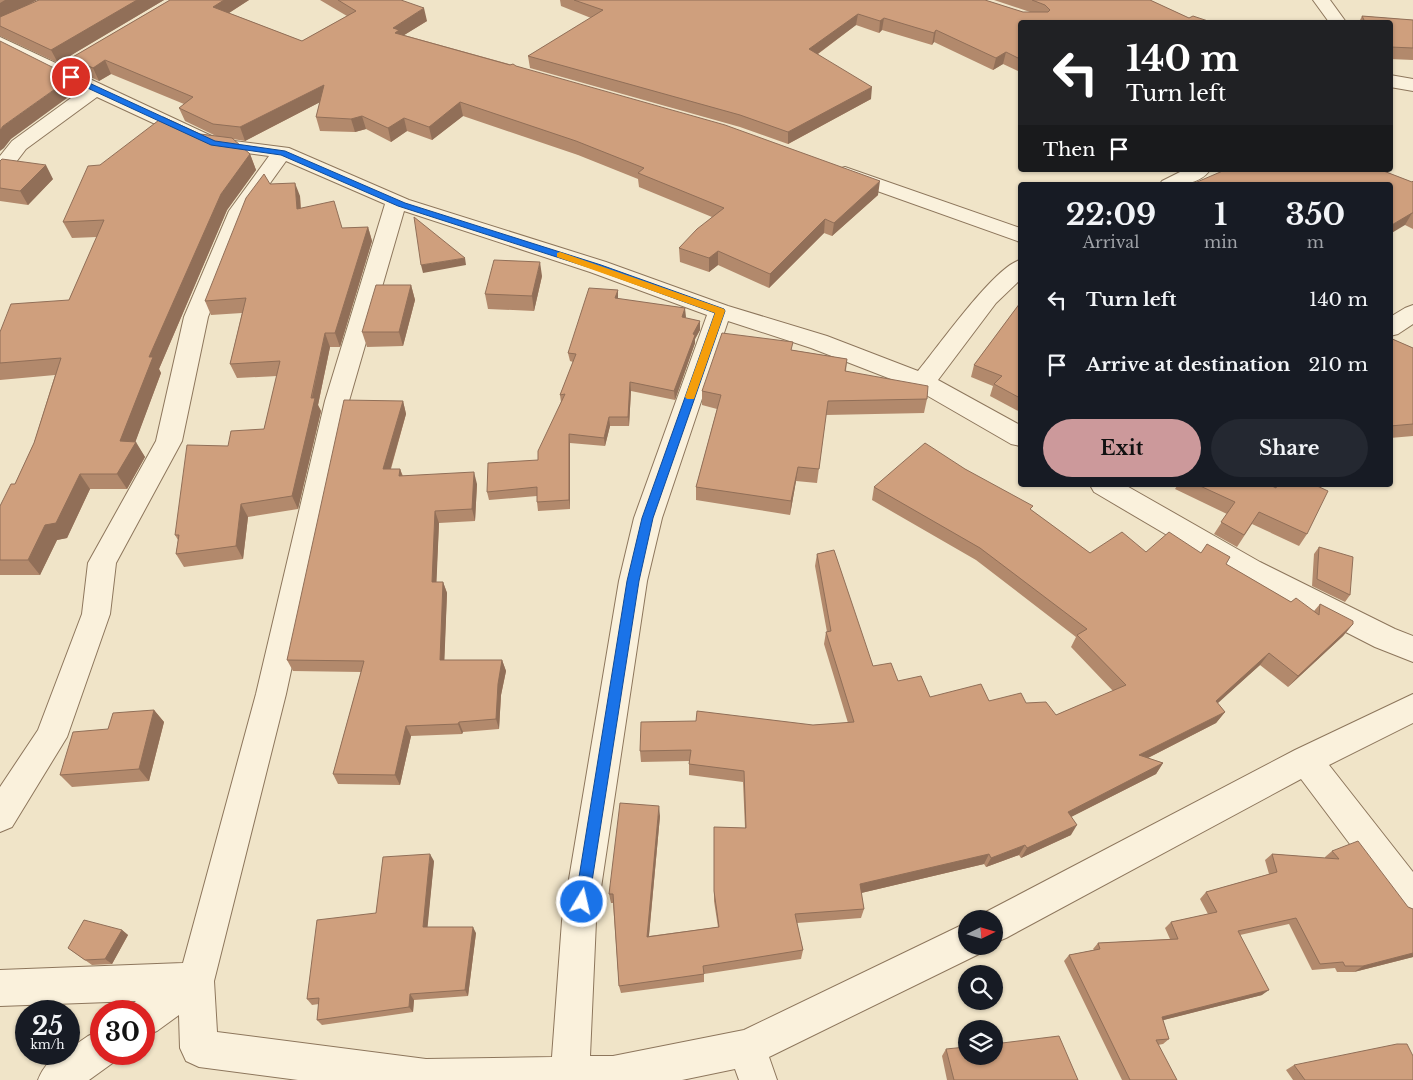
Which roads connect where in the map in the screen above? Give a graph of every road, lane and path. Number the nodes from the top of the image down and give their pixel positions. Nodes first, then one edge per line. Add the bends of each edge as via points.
1 (1321, 0) edge
2 (1336, 20) edge
3 (5, 50) edge
4 (1393, 81) edge
5 (1413, 85) edge
6 (95, 89) junction
7 (282, 152) junction
8 (830, 167) edge
9 (0, 170) edge
10 (1196, 172) edge
11 (1175, 182) edge
12 (396, 202) junction
13 (1018, 234) edge
14 (1018, 269) edge
15 (720, 311) junction
16 (1413, 313) edge
17 (1393, 339) edge
18 (923, 382) junction
19 (1018, 436) edge
20 (1106, 487) edge
21 (1413, 649) edge
22 (1413, 708) edge
23 (1306, 760) junction
24 (0, 816) edge
25 (1413, 900) edge
26 (1003, 921) edge
27 (958, 946) edge
28 (196, 981) junction
29 (0, 988) edge
30 (155, 1010) edge
31 (90, 1057) edge
32 (752, 1064) edge
33 (570, 1075) junction
34 (426, 1079) edge
35 (57, 1080) edge

1 - 2 street
3 - 6 street via 67,67
4 - 5 street
6 - 7 street via 214,144
6 - 9 street via 19,145
7 - 12 street
7 - 24 street via 240,211 196,317 169,441 102,563 96,614 51,737
8 - 13 street
10 - 11 street
12 - 15 street via 598,267
12 - 28 street via 336,401 271,694
14 - 18 street via 988,298
15 - 18 street via 820,342
15 - 33 street via 648,518 633,581 579,921
16 - 17 street
18 - 19 street
20 - 21 street via 1250,570
22 - 23 street
23 - 25 street
23 - 26 street
27 - 32 street
28 - 29 street
28 - 30 street
28 - 34 street via 199,1048
31 - 35 street
32 - 33 street
33 - 34 street

